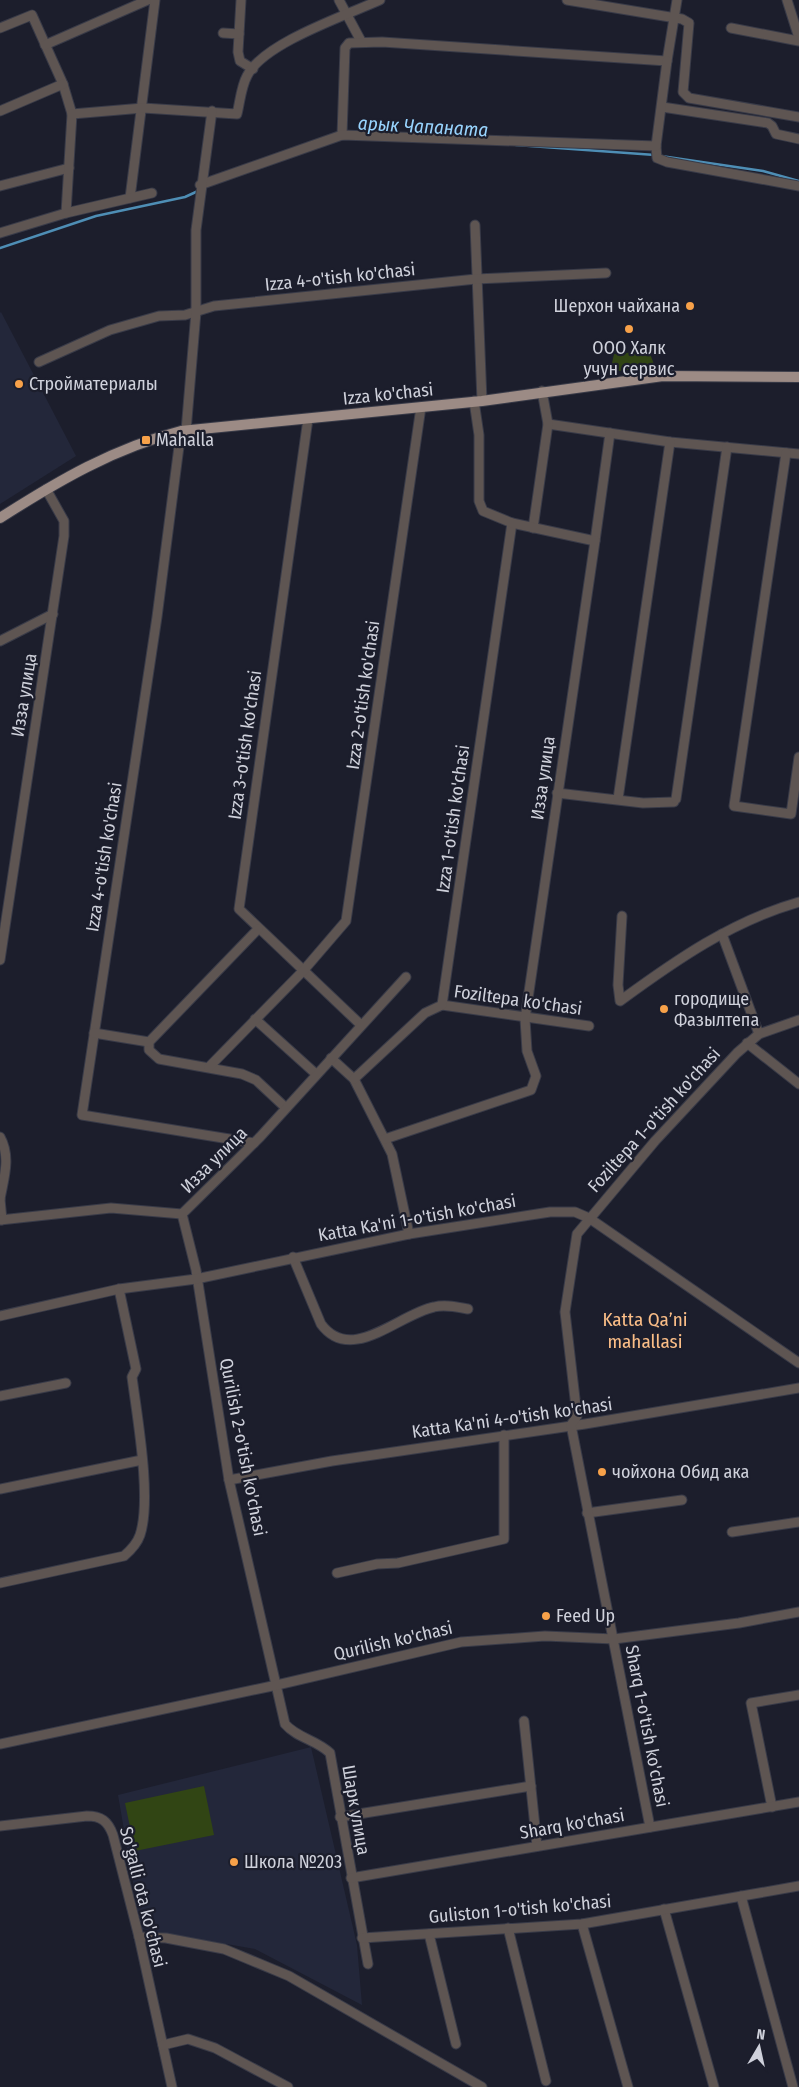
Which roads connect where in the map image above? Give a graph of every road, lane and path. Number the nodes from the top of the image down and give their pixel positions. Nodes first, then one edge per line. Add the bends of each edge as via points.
1 (148, 0) edge
2 (155, 0) edge
3 (241, 0) edge
4 (339, 0) edge
5 (380, 0) edge
6 (567, 0) edge
7 (677, 0) edge
8 (787, 0) edge
9 (347, 15) junction
10 (674, 17) junction
11 (0, 28) edge
12 (731, 28) dead end
13 (223, 33) dead end
14 (239, 34) junction
15 (799, 39) edge
16 (361, 41) junction
17 (45, 45) junction
18 (667, 61) junction
19 (253, 69) junction
20 (63, 84) junction
21 (662, 107) junction
22 (142, 108) junction
23 (0, 111) edge
24 (212, 111) junction
25 (72, 114) junction
26 (799, 117) edge
27 (342, 135) junction
28 (799, 138) edge
29 (656, 147) junction
30 (69, 168) junction
31 (0, 186) edge
32 (200, 186) junction
33 (799, 186) edge
34 (152, 193) dead end
35 (130, 198) junction
36 (66, 213) junction
37 (475, 225) dead end
38 (0, 233) edge
39 (606, 273) dead end
40 (476, 279) junction
41 (196, 312) junction
42 (39, 362) dead end
43 (799, 377) edge
44 (542, 391) junction
45 (478, 401) junction
46 (421, 407) junction
47 (308, 419) junction
48 (548, 424) junction
49 (184, 431) junction
50 (610, 433) junction
51 (670, 442) junction
52 (727, 447) junction
53 (786, 452) junction
54 (799, 454) edge
55 (46, 489) junction
56 (0, 518) edge
57 (512, 523) junction
58 (533, 528) junction
59 (595, 542) junction
60 (52, 614) junction
61 (0, 641) edge
62 (799, 757) edge
63 (557, 793) junction
64 (618, 799) junction
65 (799, 902) edge
66 (622, 916) dead end
67 (258, 928) junction
68 (722, 934) junction
69 (0, 960) edge
70 (303, 971) junction
71 (406, 977) dead end
72 (442, 1005) junction
73 (255, 1019) junction
74 (525, 1019) junction
75 (799, 1020) edge
76 (361, 1025) junction
77 (588, 1026) dead end
78 (94, 1033) junction
79 (759, 1034) junction
80 (149, 1042) junction
81 (747, 1043) junction
82 (330, 1058) junction
83 (209, 1067) junction
84 (316, 1074) junction
85 (354, 1079) junction
86 (799, 1084) edge
87 (286, 1108) junction
88 (0, 1137) edge
89 (385, 1140) junction
90 (254, 1143) junction
91 (0, 1199) edge
92 (182, 1214) junction
93 (589, 1218) junction
94 (1, 1220) edge
95 (409, 1234) junction
96 (293, 1257) junction
97 (196, 1280) junction
98 (119, 1289) junction
99 (468, 1309) dead end
100 (0, 1316) edge
101 (799, 1363) edge
102 (66, 1383) dead end
103 (799, 1388) edge
104 (0, 1396) edge
105 (571, 1425) junction
106 (504, 1435) junction
107 (142, 1460) junction
108 (229, 1480) junction
109 (0, 1490) edge
110 (682, 1500) dead end
111 (588, 1513) junction
112 (799, 1522) edge
113 (732, 1532) dead end
114 (338, 1573) dead end
115 (0, 1582) edge
116 (799, 1612) edge
117 (614, 1639) junction
118 (277, 1685) junction
119 (799, 1694) edge
120 (524, 1721) dead end
121 (0, 1744) edge
122 (531, 1786) junction
123 (799, 1802) edge
124 (772, 1807) junction
125 (340, 1818) junction
126 (0, 1826) edge
127 (650, 1827) junction
128 (536, 1846) junction
129 (351, 1878) junction
130 (799, 1886) edge
131 (741, 1896) junction
132 (664, 1909) junction
133 (582, 1924) junction
134 (508, 1928) junction
135 (429, 1934) junction
136 (139, 1936) junction
137 (362, 1938) junction
138 (368, 1964) dead end
139 (456, 2044) dead end
140 (163, 2045) junction
141 (546, 2081) dead end
142 (275, 2083) edge
143 (172, 2087) edge
144 (288, 2087) edge
145 (482, 2087) edge
146 (628, 2087) edge
147 (714, 2087) edge
148 (793, 2087) edge

1 - 17 street
2 - 22 street
3 - 14 street
4 - 9 street
5 - 9 street
6 - 10 street
7 - 10 street
8 - 15 street
9 - 16 street
9 - 19 street via 293,37
10 - 18 street
10 - 26 street via 689,23 683,92 689,98
11 - 17 street via 32,15
12 - 15 street
13 - 14 street
14 - 19 street via 240,61
16 - 18 street
16 - 27 street via 349,43 345,48
17 - 20 street
18 - 21 street
19 - 24 street via 247,75 237,114
20 - 23 street
20 - 25 street
21 - 28 street via 768,124 776,134
21 - 29 street
22 - 24 street
22 - 25 street
22 - 35 street
24 - 32 street
25 - 30 street
27 - 29 street
27 - 32 street
29 - 33 street via 657,158
30 - 31 street
30 - 36 street
32 - 41 street via 196,230
34 - 35 street
35 - 36 street
36 - 38 street
37 - 40 street
39 - 40 street, Izza 4-o'tish ko'chasi
40 - 41 street, Izza 4-o'tish ko'chasi via 214,306
40 - 45 street
41 - 42 street via 159,316 110,330
41 - 49 street, Izza 4-o'tish ko'chasi
43 - 44 main road, Izza ko'chasi via 674,375
44 - 45 main road, Izza ko'chasi
44 - 48 street
45 - 46 main road, Izza ko'chasi
45 - 57 street via 480,506 487,514
46 - 47 main road, Izza ko'chasi
46 - 70 street, Izza 2-o'tish ko'chasi via 346,921
47 - 49 main road, Izza ko'chasi
47 - 67 street, Izza 3-o'tish ko'chasi via 239,909
48 - 50 street
48 - 58 street
49 - 55 main road, Izza ko'chasi via 146,440 117,452
49 - 78 street, Izza 4-o'tish ko'chasi
50 - 51 street
50 - 59 street, Изза улица
51 - 52 street
51 - 64 street
52 - 53 street
52 - 64 street via 675,801 643,803
53 - 54 street
53 - 62 street via 734,806 790,814
55 - 56 main road, Izza ko'chasi
55 - 60 street, Изза улица via 64,521
57 - 58 street
57 - 72 street, Izza 1-o'tish ko'chasi
58 - 59 street
59 - 63 street, Изза улица
60 - 61 street, Изза улица
60 - 69 street, Изза улица
63 - 64 street
63 - 74 street, Изза улица
65 - 68 street via 767,911
66 - 68 street via 620,1001 676,960
67 - 70 street, Izza 3-o'tish ko'chasi
67 - 80 street
68 - 79 street
70 - 73 street, Izza 2-o'tish ko'chasi
70 - 76 street, Izza 3-o'tish ko'chasi
71 - 76 street, Изза улица
72 - 74 street, Foziltepa ko'chasi
72 - 85 street via 425,1013
73 - 83 street, Izza 2-o'tish ko'chasi
73 - 84 street
74 - 77 street, Foziltepa ko'chasi
74 - 89 street, Изза улица via 527,1051 536,1076 531,1090
75 - 79 street, Foziltepa 1-o'tish ko'chasi
76 - 82 street, Изза улица
78 - 80 street
78 - 90 street, Izza 4-o'tish ko'chasi via 82,1115
79 - 81 street, Foziltepa 1-o'tish ko'chasi
80 - 83 street via 149,1050 159,1059
81 - 86 street
81 - 93 street, Foziltepa 1-o'tish ko'chasi via 700,1091
82 - 84 street, Изза улица
82 - 85 street
83 - 87 street via 256,1080
84 - 87 street, Изза улица
85 - 89 street
87 - 90 street, Изза улица
88 - 91 street via 7,1149
89 - 95 street via 392,1154
90 - 92 street, Изза улица
91 - 94 street
92 - 94 street, Изза улица via 111,1208
92 - 97 street, Qurilish 2-o'tish ko'chasi
93 - 95 street, Katta Ka'ni 1-o'tish ko'chasi via 575,1212 550,1212
93 - 101 street, Katta Ka'ni 1-o'tish ko'chasi
93 - 105 street, Foziltepa 1-o'tish ko'chasi via 577,1234 565,1312 577,1416
95 - 96 street, Katta Ka'ni 1-o'tish ko'chasi
96 - 97 street, Katta Ka'ni 1-o'tish ko'chasi
96 - 99 street via 321,1324 336,1337 369,1337 433,1307
97 - 98 street, Katta Ka'ni 1-o'tish ko'chasi
97 - 108 street, Qurilish 2-o'tish ko'chasi
98 - 100 street, Katta Ka'ni 1-o'tish ko'chasi
98 - 107 street via 136,1369 132,1377
102 - 104 street
103 - 105 street, Katta Ka'ni 4-o'tish ko'chasi
105 - 106 street, Katta Ka'ni 4-o'tish ko'chasi
105 - 111 street, Sharq 1-o'tish ko'chasi
106 - 108 street, Katta Ka'ni 4-o'tish ko'chasi
106 - 114 street via 504,1539
107 - 109 street
107 - 115 street via 142,1526 134,1548 124,1556
108 - 118 street, Qurilish 2-o'tish ko'chasi
110 - 111 street
111 - 117 street, Sharq 1-o'tish ko'chasi
112 - 113 street
116 - 117 street, Qurilish ko'chasi
117 - 118 street, Qurilish ko'chasi via 545,1636 461,1642
117 - 127 street, Sharq 1-o'tish ko'chasi
118 - 121 street, Qurilish ko'chasi
118 - 125 street, Шарк улица via 285,1724 330,1753
119 - 124 street via 751,1703
120 - 122 street
122 - 125 street
122 - 128 street
123 - 124 street, Sharq ko'chasi
124 - 127 street, Sharq ko'chasi
125 - 129 street, Шарк улица
126 - 136 street, So'galli ota ko'chasi via 87,1816 104,1820 113,1835
127 - 128 street, Sharq ko'chasi
128 - 129 street, Sharq ko'chasi
129 - 137 street, Шарк улица
130 - 131 street, Guliston 1-o'tish ko'chasi
131 - 132 street, Guliston 1-o'tish ko'chasi
131 - 148 street
132 - 133 street, Guliston 1-o'tish ko'chasi
132 - 147 street
133 - 134 street, Guliston 1-o'tish ko'chasi
133 - 146 street
134 - 135 street, Guliston 1-o'tish ko'chasi
134 - 141 street
135 - 137 street, Guliston 1-o'tish ko'chasi
135 - 139 street
136 - 140 street, So'galli ota ko'chasi
136 - 145 street via 224,1949 289,1976
137 - 138 street, Шарк улица
140 - 142 street via 188,2039 215,2048
140 - 143 street, So'galli ota ko'chasi
142 - 144 street

